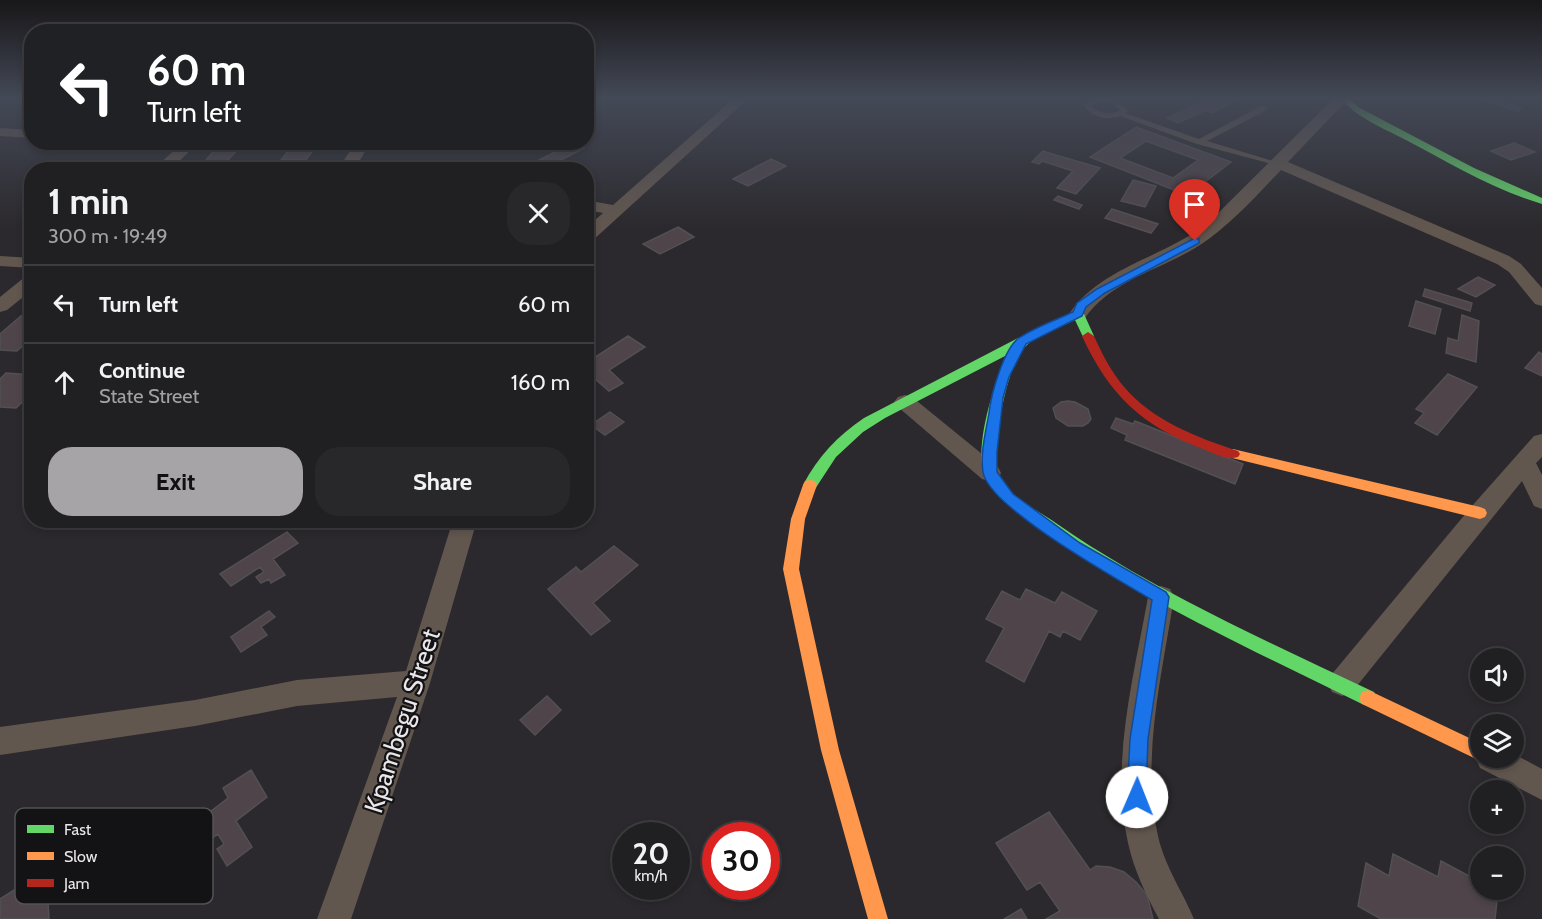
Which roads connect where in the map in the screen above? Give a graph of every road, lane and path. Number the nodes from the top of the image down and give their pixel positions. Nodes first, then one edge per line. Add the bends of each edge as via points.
1 (693, 142) edge
2 (1200, 142) edge
3 (1301, 142) edge
4 (1416, 142) edge
5 (183, 150) edge
6 (169, 162) edge
7 (1279, 165) junction
8 (1542, 201) edge
9 (594, 206) edge
10 (616, 210) junction
11 (594, 230) edge
12 (0, 261) edge
13 (24, 262) edge
14 (24, 286) edge
15 (1542, 300) edge
16 (0, 306) edge
17 (1078, 314) junction
18 (1022, 341) junction
19 (905, 402) junction
20 (1542, 442) edge
21 (1525, 463) junction
22 (990, 473) junction
23 (1542, 500) edge
24 (1480, 513) junction
25 (463, 528) edge
26 (1161, 597) junction
27 (416, 683) junction
28 (1342, 683) junction
29 (0, 741) edge
30 (1470, 747) edge
31 (1510, 768) edge
32 (1542, 785) edge
33 (334, 919) edge
34 (878, 919) edge
35 (1177, 919) edge

1 - 10 street
2 - 7 lane
3 - 7 street
4 - 8 street via 1487,180
5 - 6 street
7 - 15 street via 1503,260 1515,267
7 - 17 street via 1195,241 1101,291 1081,305
9 - 10 street
10 - 11 street
12 - 13 street
14 - 16 street
17 - 18 street
17 - 24 street via 1122,394 1151,416 1205,446
18 - 19 street
18 - 22 street via 997,398
19 - 22 street
19 - 34 street via 850,433 822,464 805,500 792,547 792,569 830,750
20 - 21 street
21 - 23 street
21 - 24 street
22 - 26 street via 1008,498 1075,547
24 - 28 street
25 - 27 street, Kpambegu Street
26 - 28 street
26 - 35 street via 1139,739 1137,812 1152,871
27 - 29 street via 297,693 195,713
27 - 33 street, Kpambegu Street
28 - 30 street
31 - 32 street

